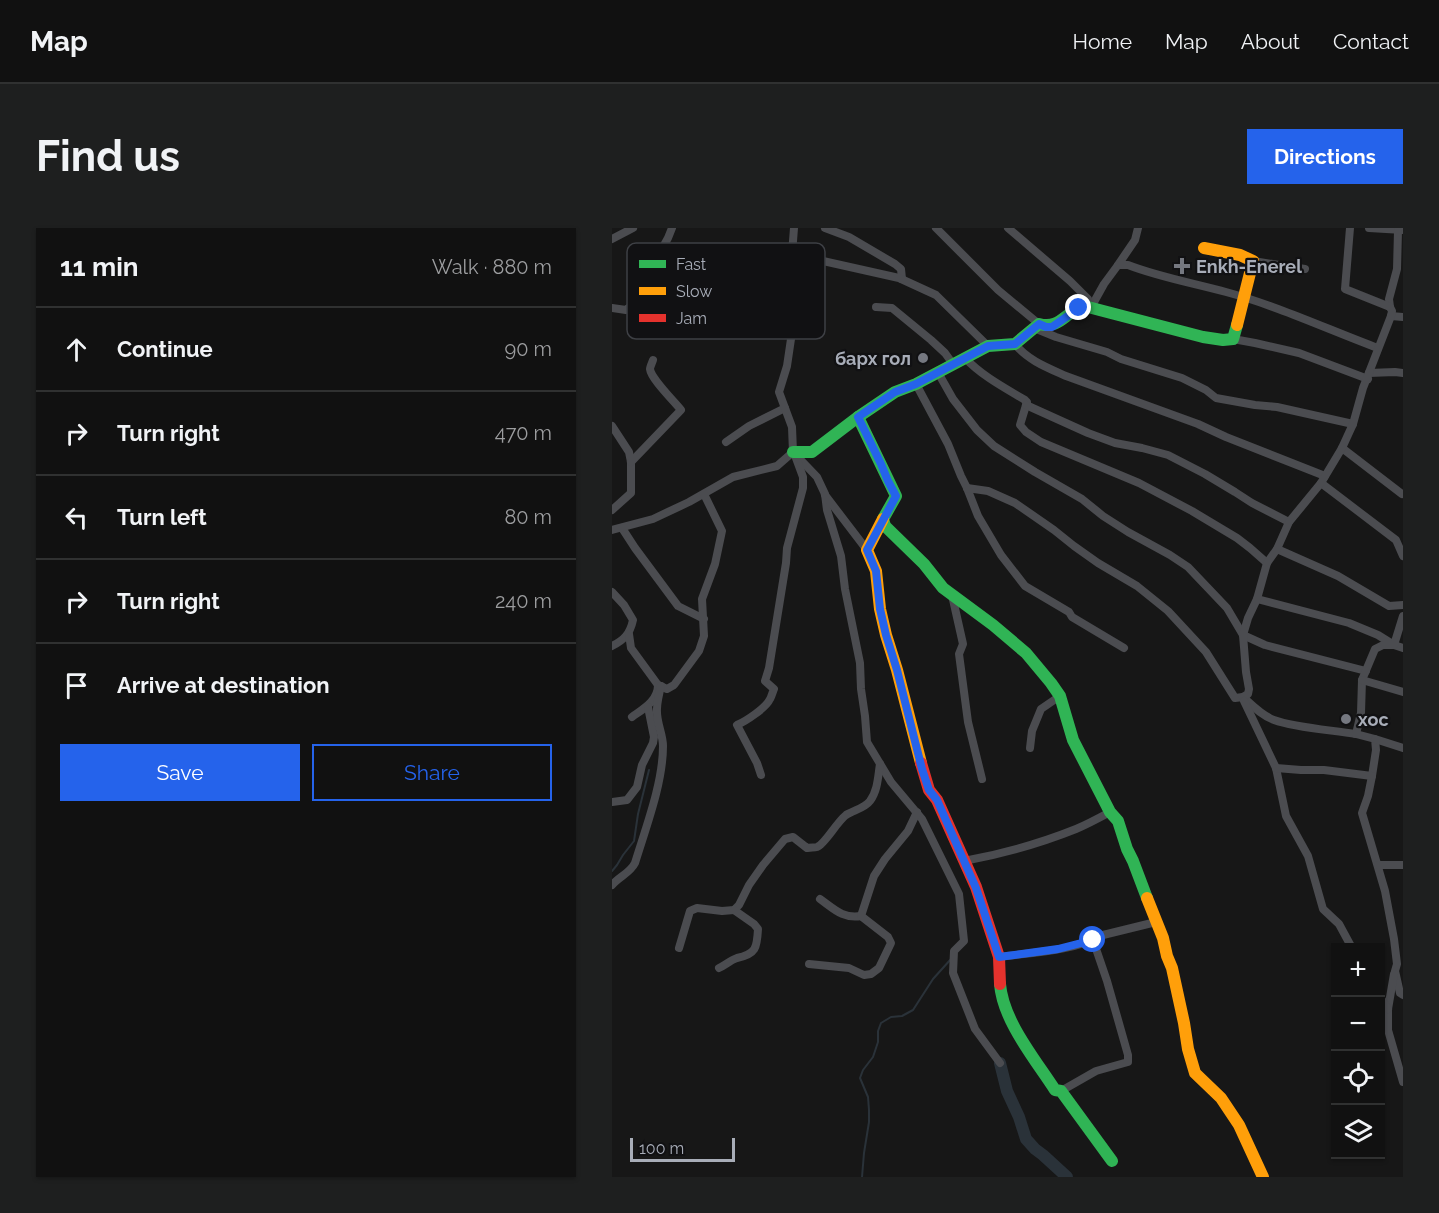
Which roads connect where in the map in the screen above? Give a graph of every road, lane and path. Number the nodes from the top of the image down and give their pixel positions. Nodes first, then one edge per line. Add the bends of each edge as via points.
1 (633, 228) edge
2 (672, 228) edge
3 (794, 228) edge
4 (825, 228) edge
5 (936, 228) edge
6 (1008, 228) edge
7 (1138, 228) edge
8 (1350, 228) edge
9 (1369, 228) edge
10 (1383, 229) edge
11 (1401, 230) edge
12 (612, 239) edge
13 (665, 243) edge
14 (793, 243) edge
15 (1204, 248) dead end
16 (825, 261) edge
17 (1254, 261) junction
18 (1118, 264) junction
19 (1305, 269) dead end
20 (1400, 270) edge
21 (902, 279) junction
22 (1244, 298) junction
23 (876, 307) dead end
24 (1089, 307) junction
25 (612, 308) edge
26 (627, 309) edge
27 (1390, 311) junction
28 (1403, 317) edge
29 (1036, 326) junction
30 (790, 339) edge
31 (1233, 339) junction
32 (1015, 344) junction
33 (988, 346) junction
34 (1378, 348) junction
35 (965, 358) junction
36 (653, 360) dead end
37 (953, 364) junction
38 (939, 371) junction
39 (1403, 373) edge
40 (1368, 376) junction
41 (916, 384) junction
42 (1026, 405) junction
43 (785, 408) junction
44 (858, 417) junction
45 (1353, 424) junction
46 (612, 426) edge
47 (726, 442) dead end
48 (1342, 448) junction
49 (793, 452) junction
50 (631, 462) junction
51 (1323, 479) junction
52 (967, 488) junction
53 (704, 494) junction
54 (825, 494) junction
55 (1402, 494) edge
56 (612, 510) edge
57 (883, 519) junction
58 (1289, 522) junction
59 (622, 528) junction
60 (612, 530) edge
61 (1276, 549) junction
62 (867, 550) junction
63 (1403, 555) edge
64 (1267, 563) junction
65 (612, 592) edge
66 (952, 594) junction
67 (1257, 599) junction
68 (1403, 605) edge
69 (1403, 616) edge
70 (704, 619) junction
71 (629, 634) junction
72 (1243, 634) junction
73 (1394, 645) junction
74 (612, 646) edge
75 (1124, 648) dead end
76 (1403, 648) edge
77 (1366, 671) junction
78 (1362, 680) junction
79 (659, 686) junction
80 (1403, 692) edge
81 (1060, 696) junction
82 (1243, 697) junction
83 (648, 706) junction
84 (632, 717) dead end
85 (1356, 734) junction
86 (1375, 740) junction
87 (1030, 748) dead end
88 (1403, 748) edge
89 (880, 763) junction
90 (1276, 768) junction
91 (761, 776) dead end
92 (1372, 776) junction
93 (982, 779) dead end
94 (612, 802) edge
95 (917, 812) junction
96 (1110, 812) junction
97 (964, 861) junction
98 (1378, 865) junction
99 (1403, 865) edge
100 (612, 885) edge
101 (820, 899) dead end
102 (734, 910) junction
103 (861, 916) junction
104 (1156, 921) junction
105 (1093, 940) junction
106 (1349, 943) edge
107 (679, 948) dead end
108 (999, 957) junction
109 (809, 964) dead end
110 (719, 968) dead end
111 (1395, 971) junction
112 (1403, 995) edge
113 (1385, 1004) edge
114 (1388, 1009) junction
115 (1000, 1063) dead end
116 (1403, 1082) edge
117 (1061, 1091) junction
118 (1112, 1161) dead end
119 (1263, 1177) edge

1 - 12 street
2 - 13 street
3 - 14 street
4 - 21 street via 895,264
5 - 29 street
6 - 24 street via 1082,293
7 - 18 street via 1135,240
8 - 27 street via 1345,289
9 - 10 street
10 - 11 street
11 - 20 street
15 - 17 street
16 - 21 street
17 - 19 street
17 - 22 street
18 - 22 street
18 - 24 street
20 - 27 street via 1389,300
21 - 33 street via 936,295
22 - 31 street
22 - 34 street
23 - 37 street via 892,308
24 - 29 street via 1079,308 1052,327
24 - 31 street via 1203,337
25 - 26 street
27 - 28 street
27 - 34 street
29 - 32 street
29 - 45 street via 1056,337 1182,378 1216,398
30 - 43 street via 779,392
31 - 40 street via 1299,353
32 - 33 street
32 - 51 street via 1021,352 1066,376 1198,424
33 - 35 street
34 - 40 street
35 - 37 street
35 - 42 street via 1025,400
36 - 50 street via 651,373 681,410
37 - 38 street
38 - 41 street
38 - 72 street via 953,399 994,446 1188,567 1227,608
39 - 40 street
40 - 45 street
41 - 44 street via 895,392
41 - 52 street
42 - 58 street via 1115,443 1168,455
42 - 64 street via 1020,425 1032,437 1139,483 1192,511 1237,538
43 - 47 street
43 - 49 street via 792,427
44 - 49 street via 812,452
44 - 57 street via 896,496
45 - 48 street
46 - 50 street
48 - 51 street
48 - 55 street
49 - 53 street via 777,466 733,477
49 - 54 street via 816,477
49 - 91 street via 803,477 765,681 774,689 765,707 737,725
50 - 56 street via 631,493
51 - 58 street
51 - 63 street via 1396,540
52 - 75 street via 988,535 1024,586
52 - 82 street via 988,490 1015,504 1137,586 1168,611 1206,652 1235,698
53 - 59 street via 653,519
53 - 70 street via 722,531 702,599
54 - 62 street
54 - 89 street via 841,556 860,663 867,742
57 - 62 street
57 - 66 street via 885,526
58 - 61 street
59 - 60 street
59 - 70 street via 678,606
61 - 64 street
61 - 68 street via 1338,576 1389,606
62 - 97 street via 876,571 886,635 922,769
64 - 67 street
65 - 71 street via 633,620
66 - 81 street via 1026,653
66 - 93 street via 963,644 959,654 968,722
67 - 72 street
67 - 73 street via 1349,623
69 - 73 street
70 - 79 street via 699,651 674,685 667,689
71 - 74 street
71 - 79 street via 631,648
72 - 77 street via 1265,645
72 - 82 street via 1249,689
73 - 76 street
73 - 77 street via 1375,649
77 - 78 street
78 - 80 street
78 - 85 street
79 - 83 street
79 - 100 street via 656,709 663,743 661,769 635,863
81 - 87 street via 1041,709
81 - 96 street via 1073,740
82 - 85 street via 1273,720
82 - 90 street
83 - 84 street
83 - 94 street via 654,737 637,787 627,800
85 - 86 street
86 - 88 street
86 - 92 street
89 - 95 street
89 - 102 street via 877,786 867,805 841,819 818,846 807,848 793,837 785,838
90 - 92 street
90 - 106 street via 1286,816 1308,856 1323,909 1339,924
92 - 98 street via 1362,813
95 - 103 street via 908,831 874,876
95 - 115 street via 959,894 964,941 954,951 954,973 975,1029
96 - 97 street via 1077,829
96 - 104 street via 1118,821
97 - 108 street
98 - 99 street
98 - 111 street via 1392,922
101 - 103 street via 844,916
102 - 107 street via 690,911
102 - 110 street via 758,929 758,942 745,958
103 - 109 street via 891,943 879,968 864,975 849,968
104 - 105 street
104 - 119 street via 1172,968 1195,1073 1221,1098 1239,1125
105 - 108 street
105 - 117 street via 1128,1062 1096,1071
108 - 117 street via 1001,993 1011,1023 1055,1090
111 - 112 street
111 - 114 street
113 - 114 street
114 - 116 street via 1388,1030
117 - 118 street

